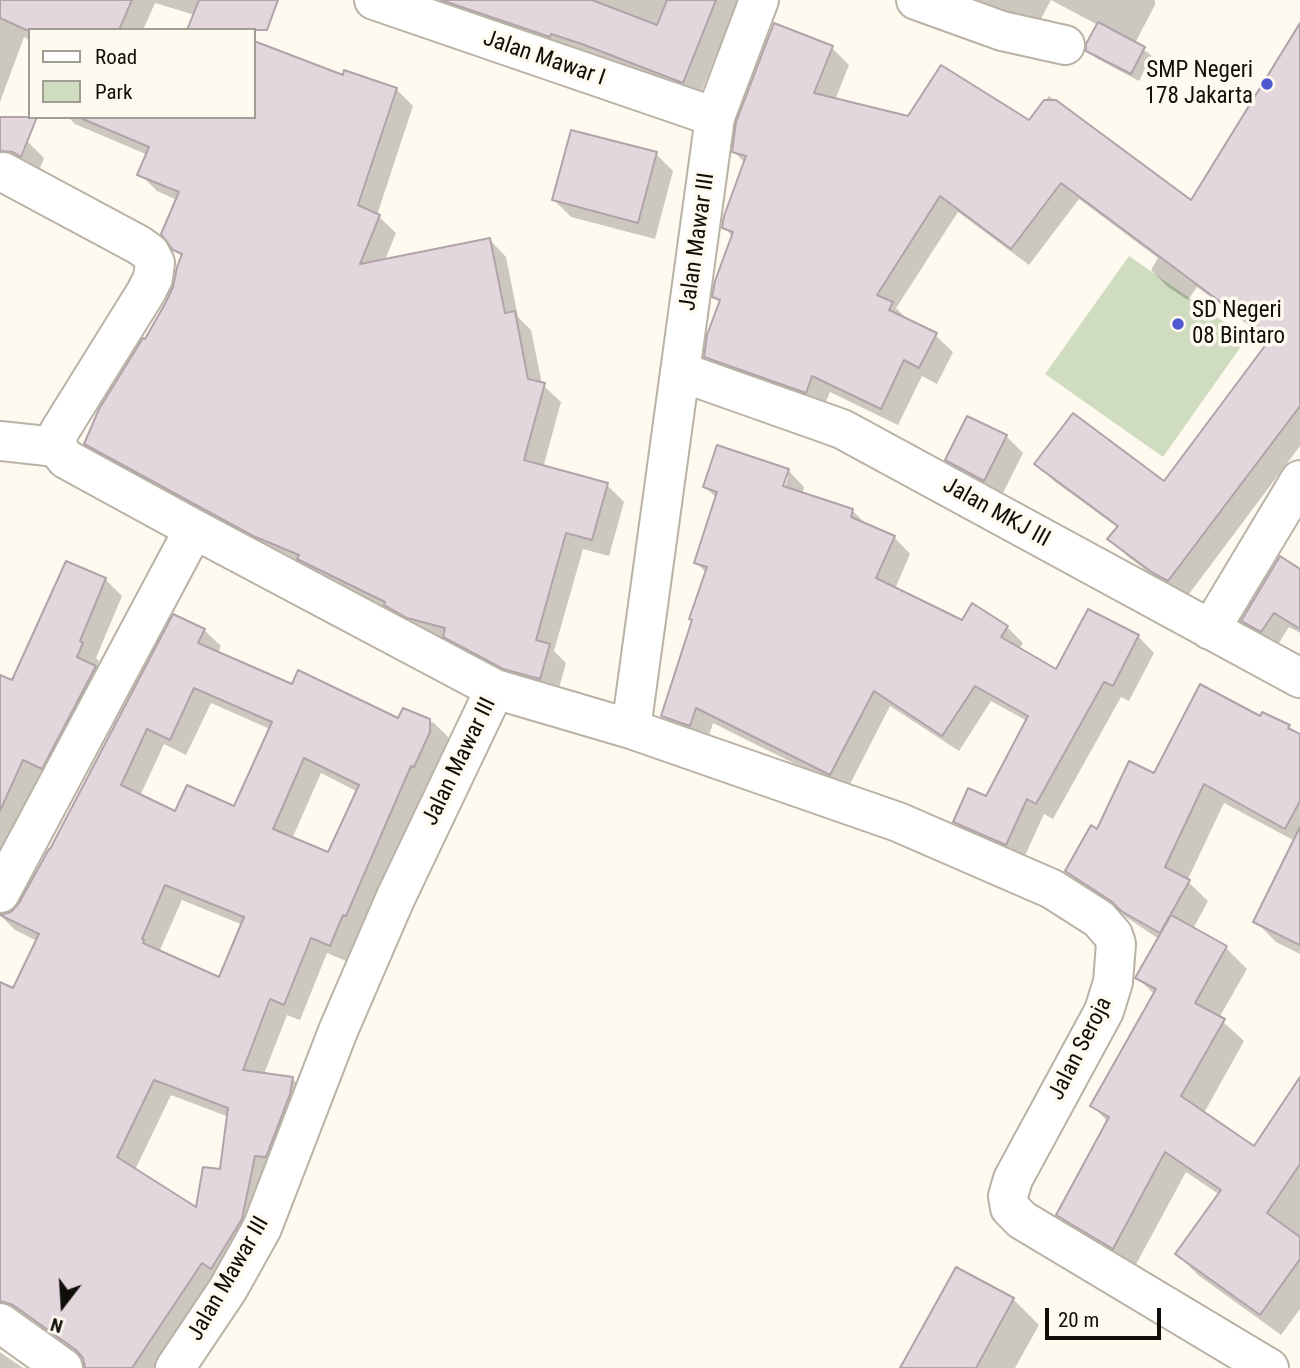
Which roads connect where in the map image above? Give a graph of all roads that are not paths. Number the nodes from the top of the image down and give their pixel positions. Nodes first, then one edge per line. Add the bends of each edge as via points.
1 (374, 0) edge
2 (760, 0) edge
3 (916, 0) edge
4 (1065, 45) dead end
5 (715, 117) junction
6 (3, 172) dead end
7 (681, 372) junction
8 (0, 441) edge
9 (56, 447) junction
10 (1300, 480) edge
11 (194, 529) junction
12 (1210, 630) junction
13 (1300, 678) edge
14 (495, 689) junction
15 (631, 729) junction
16 (0, 894) edge
17 (0, 1323) edge
18 (63, 1368) edge
19 (174, 1368) edge
20 (1269, 1368) edge

1 - 5 street, Jalan Mawar I
2 - 5 street, Jalan Mawar III
3 - 4 street via 990,27
5 - 7 street, Jalan Mawar III
6 - 9 street via 139,245 155,264 146,292 60,432
7 - 12 street, Jalan MKJ III via 842,429
7 - 15 street, Jalan Mawar III
8 - 9 street
9 - 11 street via 66,458
10 - 12 street
11 - 14 street
11 - 16 street
12 - 13 street, Jalan MKJ III
14 - 15 street, Jalan Mawar III
14 - 19 street, Jalan Mawar III via 395,899 262,1228 228,1289
15 - 20 street, Jalan Seroja via 898,822 1052,889 1099,919 1116,944 1113,982 1104,1011 1013,1179 1010,1208 1022,1220
17 - 18 street

